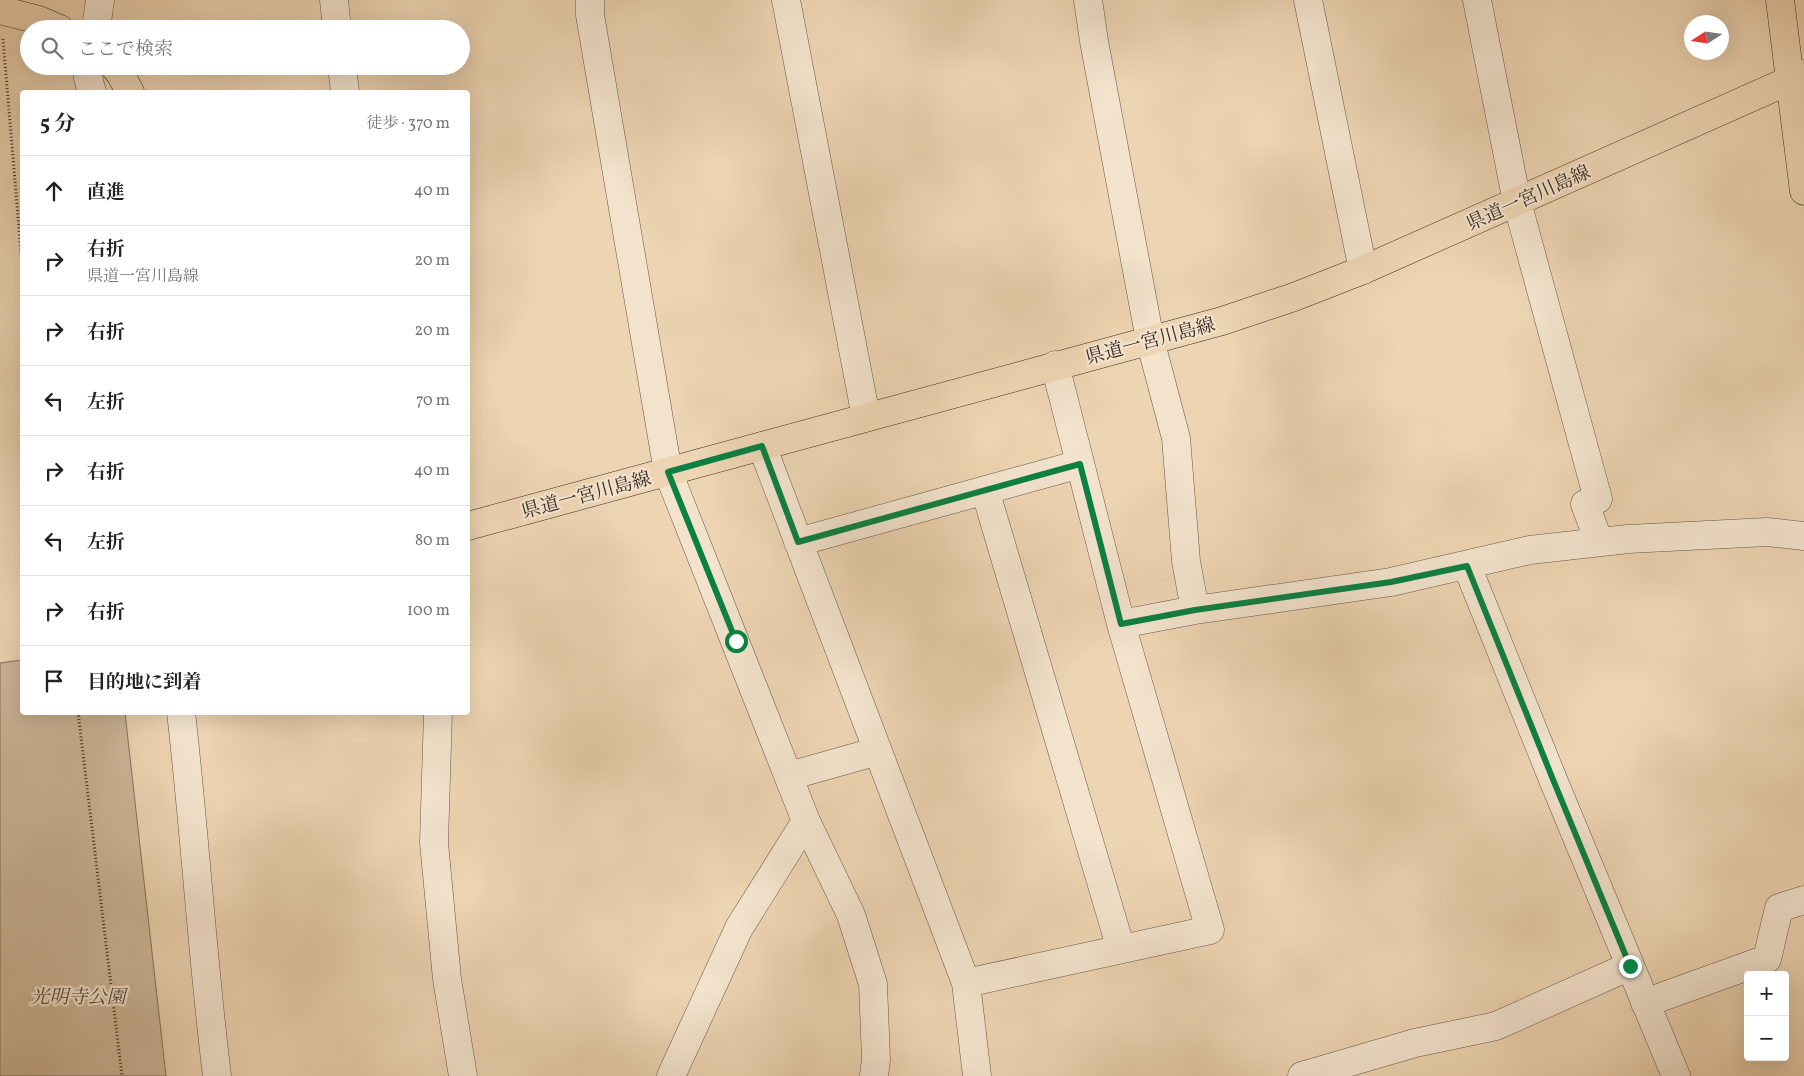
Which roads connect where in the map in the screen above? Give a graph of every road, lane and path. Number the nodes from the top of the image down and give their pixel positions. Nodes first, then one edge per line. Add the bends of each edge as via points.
1 (100, 0) edge
2 (334, 0) edge
3 (590, 0) edge
4 (786, 0) edge
5 (1088, 0) edge
6 (1308, 0) edge
7 (1476, 0) edge
8 (1780, 0) edge
9 (97, 20) edge
10 (336, 20) edge
11 (20, 22) edge
12 (1, 23) edge
13 (88, 75) edge
14 (122, 75) edge
15 (343, 75) edge
16 (1796, 77) edge
17 (91, 90) edge
18 (129, 90) edge
19 (345, 90) edge
20 (1804, 191) edge
21 (1517, 202) junction
22 (20, 241) edge
23 (1363, 270) junction
24 (1150, 340) junction
25 (1055, 365) junction
26 (866, 417) junction
27 (762, 446) junction
28 (1080, 464) junction
29 (668, 472) junction
30 (985, 490) junction
31 (470, 525) edge
32 (1804, 536) edge
33 (798, 542) junction
34 (1599, 542) junction
35 (1467, 566) junction
36 (1195, 610) junction
37 (1121, 624) junction
38 (78, 715) edge
39 (181, 715) edge
40 (438, 715) edge
41 (878, 751) junction
42 (789, 776) junction
43 (806, 820) junction
44 (1804, 900) edge
45 (1121, 949) junction
46 (1630, 966) junction
47 (966, 982) junction
48 (1645, 1004) junction
49 (122, 1076) edge
50 (218, 1076) edge
51 (463, 1076) edge
52 (671, 1076) edge
53 (874, 1076) edge
54 (977, 1076) edge
55 (1302, 1076) edge
56 (1676, 1076) edge

1 - 9 street
2 - 10 street
3 - 29 street
4 - 26 street
5 - 24 street
6 - 23 street
7 - 21 street
8 - 16 main road
11 - 12 main road
12 - 22 path
13 - 17 street
14 - 18 main road
15 - 19 street
16 - 20 main road
16 - 21 main road, 県道一宮川島線
21 - 23 main road, 県道一宮川島線
21 - 34 street via 1598,500 1585,504
23 - 24 main road, 県道一宮川島線 via 1294,297
24 - 25 main road, 県道一宮川島線
24 - 36 street via 1176,438 1186,561
25 - 26 main road, 県道一宮川島線
25 - 28 street
26 - 27 main road, 県道一宮川島線
27 - 29 main road, 県道一宮川島線
27 - 33 street
28 - 30 street
28 - 37 street
29 - 31 main road, 県道一宮川島線
29 - 42 street
30 - 33 street
30 - 45 street
32 - 34 street via 1767,532
33 - 41 street
34 - 35 street via 1530,550
35 - 36 street via 1391,582
35 - 46 street
36 - 37 street
37 - 45 street via 1210,930
38 - 49 path
39 - 50 street
40 - 51 street via 434,843 446,969
41 - 42 street
41 - 47 street
42 - 43 street
43 - 52 street via 739,928
43 - 53 street via 850,915 873,984
44 - 48 street via 1779,908 1767,959
45 - 47 street
46 - 48 street
46 - 55 street via 1496,1026 1415,1043
47 - 54 street
48 - 56 street

